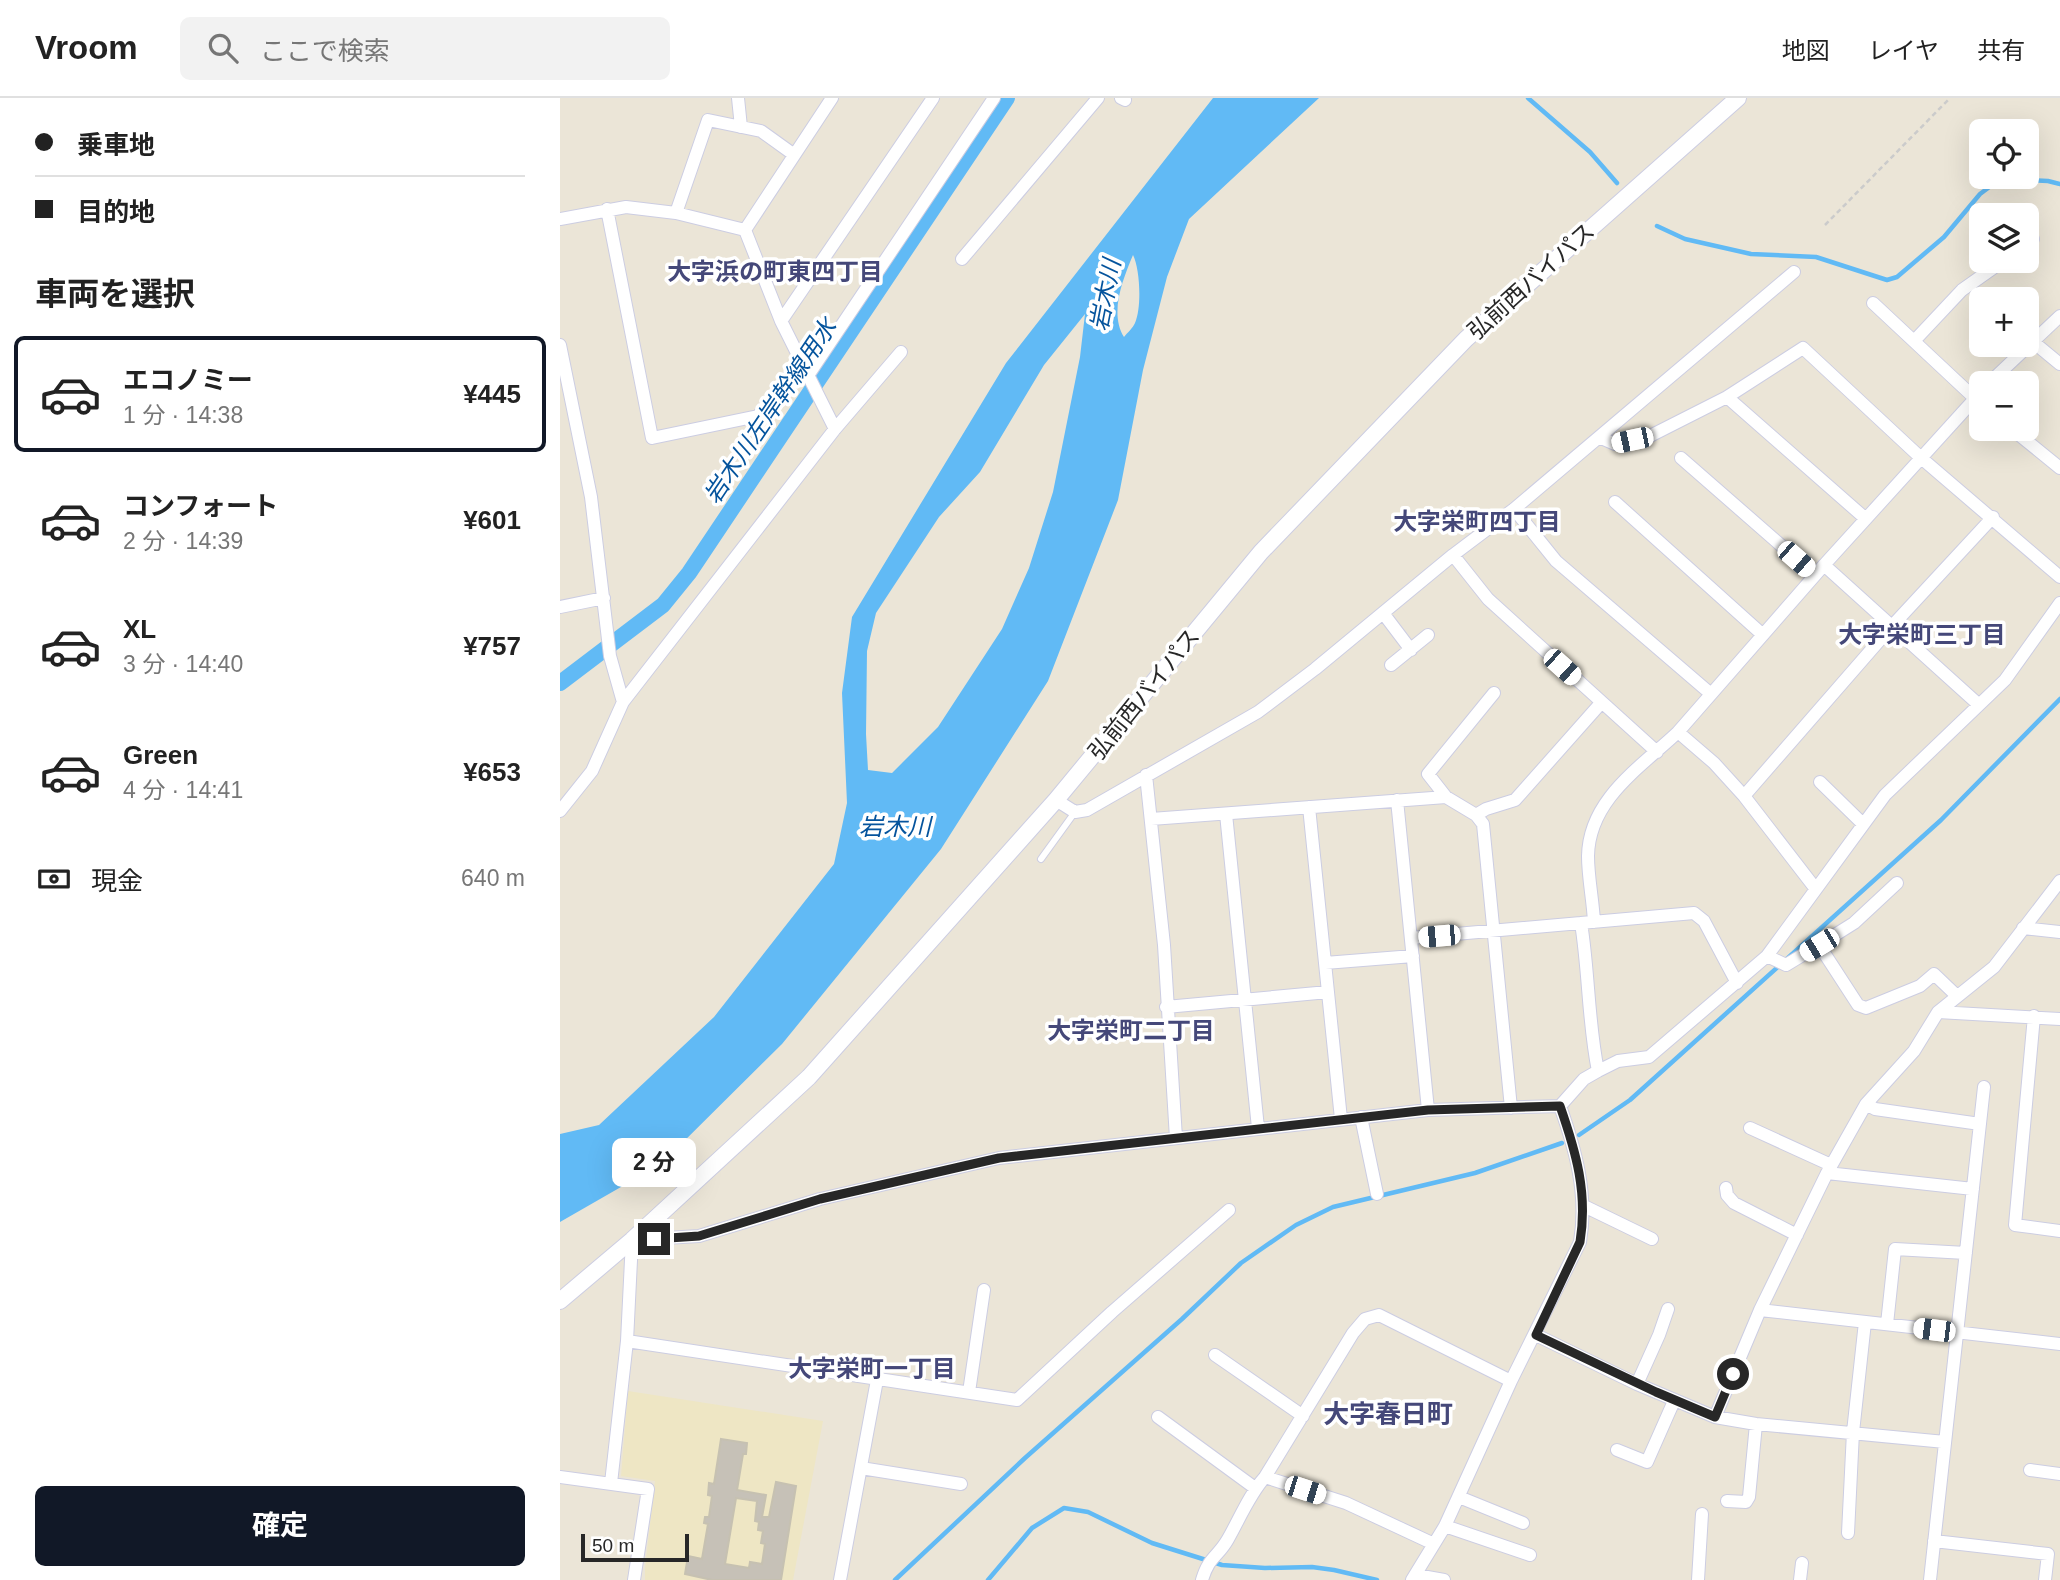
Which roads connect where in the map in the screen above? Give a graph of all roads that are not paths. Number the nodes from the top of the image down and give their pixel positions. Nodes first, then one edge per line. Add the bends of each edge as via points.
1 (738, 98) edge
2 (832, 98) edge
3 (994, 98) edge
4 (1098, 98) edge
5 (1738, 98) edge
6 (930, 99) edge
7 (741, 127) junction
8 (793, 155) junction
9 (607, 209) junction
10 (676, 213) junction
11 (560, 219) edge
12 (745, 230) junction
13 (962, 260) dead end
14 (1794, 272) dead end
15 (1986, 273) edge
16 (1873, 303) dead end
17 (2060, 316) edge
18 (781, 321) junction
19 (2039, 335) edge
20 (1915, 340) junction
21 (560, 345) edge
22 (2039, 347) edge
23 (901, 352) dead end
24 (2016, 357) edge
25 (800, 362) junction
26 (2060, 364) edge
27 (2001, 371) edge
28 (808, 379) junction
29 (1969, 389) edge
30 (1727, 397) junction
31 (1969, 408) edge
32 (835, 429) junction
33 (1599, 437) junction
34 (2027, 441) edge
35 (1920, 457) junction
36 (1681, 458) dead end
37 (2060, 468) edge
38 (1615, 502) dead end
39 (1514, 509) junction
40 (1993, 517) junction
41 (1866, 519) junction
42 (1453, 555) junction
43 (1824, 565) junction
44 (1815, 575) junction
45 (2060, 577) edge
46 (604, 597) junction
47 (2060, 603) edge
48 (560, 607) edge
49 (1383, 612) junction
50 (1892, 626) junction
51 (1428, 635) dead end
52 (1763, 635) junction
53 (1410, 650) junction
54 (1391, 666) dead end
55 (1493, 693) dead end
56 (1711, 694) junction
57 (624, 702) junction
58 (1601, 703) junction
59 (1978, 704) junction
60 (1678, 732) junction
61 (1657, 752) junction
62 (1146, 775) junction
63 (1819, 782) dead end
64 (1744, 796) junction
65 (1446, 797) junction
66 (1056, 800) junction
67 (1397, 800) junction
68 (1309, 807) junction
69 (560, 811) edge
70 (1075, 812) junction
71 (1226, 814) junction
72 (1476, 816) junction
73 (1151, 819) junction
74 (1863, 824) junction
75 (1041, 859) dead end
76 (2060, 881) edge
77 (1897, 883) dead end
78 (1815, 888) junction
79 (1587, 923) junction
80 (2023, 928) junction
81 (1493, 931) junction
82 (2060, 932) edge
83 (1412, 938) junction
84 (1819, 945) junction
85 (1413, 956) junction
86 (1776, 961) junction
87 (1325, 963) junction
88 (1737, 984) junction
89 (1328, 992) junction
90 (1957, 996) junction
91 (1245, 1000) junction
92 (1166, 1007) junction
93 (1938, 1012) junction
94 (2035, 1016) junction
95 (2060, 1019) edge
96 (1598, 1072) junction
97 (1984, 1087) dead end
98 (1866, 1104) junction
99 (1560, 1106) junction
100 (1511, 1108) junction
101 (1428, 1110) junction
102 (1361, 1117) junction
103 (1341, 1119) junction
104 (1980, 1124) junction
105 (1258, 1128) junction
106 (1750, 1128) dead end
107 (1176, 1138) junction
108 (1829, 1169) junction
109 (1726, 1188) dead end
110 (1973, 1189) junction
111 (1377, 1194) dead end
112 (1584, 1206) junction
113 (1229, 1210) dead end
114 (2060, 1231) edge
115 (1797, 1235) junction
116 (1652, 1239) dead end
117 (632, 1240) junction
118 (1966, 1253) junction
119 (984, 1290) dead end
120 (560, 1301) edge
121 (1668, 1309) dead end
122 (1760, 1310) junction
123 (1865, 1322) junction
124 (1887, 1324) junction
125 (1957, 1333) junction
126 (1536, 1335) junction
127 (627, 1341) junction
128 (2060, 1344) edge
129 (1215, 1355) dead end
130 (877, 1380) junction
131 (1511, 1381) junction
132 (1637, 1384) junction
133 (969, 1392) junction
134 (1674, 1401) junction
135 (1303, 1416) junction
136 (1158, 1417) dead end
137 (1715, 1417) junction
138 (1756, 1424) junction
139 (1853, 1432) junction
140 (1945, 1442) junction
141 (1617, 1450) dead end
142 (861, 1468) junction
143 (2030, 1471) dead end
144 (2060, 1474) edge
145 (560, 1477) edge
146 (1265, 1477) junction
147 (611, 1483) junction
148 (961, 1484) dead end
149 (1255, 1488) junction
150 (1458, 1497) junction
151 (1727, 1501) dead end
152 (1702, 1514) dead end
153 (1523, 1523) dead end
154 (1446, 1526) junction
155 (1848, 1533) dead end
156 (1934, 1541) junction
157 (1434, 1544) junction
158 (1530, 1555) dead end
159 (1802, 1563) dead end
160 (1414, 1578) edge
161 (634, 1580) edge
162 (840, 1580) edge
163 (1202, 1580) edge
164 (1444, 1580) edge
165 (1698, 1580) edge
166 (1800, 1580) edge
167 (1930, 1580) edge
168 (2045, 1580) edge

1 - 7 street
2 - 8 street
3 - 28 street
4 - 13 street
5 - 66 street, 弘前西バイパス via 1457,349 1261,552
6 - 18 street
7 - 8 street via 761,131
7 - 10 street via 708,120
8 - 12 street
9 - 10 street
9 - 11 street
9 - 25 street via 652,438 758,416
10 - 12 street
12 - 18 street
14 - 33 street
15 - 20 street via 1962,290
16 - 20 street
17 - 19 street
18 - 25 street
20 - 29 street
21 - 46 street via 591,497
22 - 26 street
23 - 32 street
24 - 27 street
25 - 28 street
28 - 32 street
30 - 33 street via 1650,436 1615,444
30 - 35 street via 1803,348
30 - 41 street
31 - 35 street
32 - 57 street
33 - 39 street
34 - 37 street
35 - 40 street
35 - 41 street
36 - 44 street
38 - 52 street
39 - 42 street
39 - 56 street via 1556,561
40 - 45 street
40 - 50 street
41 - 43 street
42 - 49 street
42 - 58 street via 1488,599
43 - 44 street
43 - 50 street
44 - 52 street
46 - 48 street
46 - 57 street via 610,656
47 - 59 street via 2005,680
49 - 53 street
49 - 62 street via 1258,712
50 - 59 street
50 - 64 street
51 - 53 street
52 - 56 street
53 - 54 street
55 - 65 street via 1428,774
56 - 60 street
57 - 69 street via 592,771
58 - 61 street
58 - 72 street via 1515,800
59 - 74 street via 1885,795
60 - 61 street
60 - 64 street
61 - 79 street via 1642,761 1598,814 1590,835
62 - 70 street via 1087,810
62 - 73 street
63 - 74 street
64 - 78 street
65 - 67 street
65 - 72 street
66 - 70 street
66 - 117 street, 弘前西バイパス via 809,1077
67 - 68 street
67 - 83 street
68 - 71 street
68 - 87 street
70 - 75 lane
71 - 73 street
71 - 91 street
72 - 81 street via 1483,824
73 - 92 street
74 - 78 street
76 - 80 street
77 - 84 street via 1854,923
78 - 86 street
79 - 81 street
79 - 88 street via 1694,912
79 - 96 street via 1591,1037
80 - 82 street
80 - 90 street via 1994,967
81 - 83 street
81 - 100 street
83 - 85 street
84 - 86 street
84 - 90 street via 1858,1005 1866,1008 1920,986 1934,974
85 - 87 street
85 - 101 street
86 - 88 street
87 - 89 street
88 - 96 street via 1649,1057 1618,1061
89 - 91 street
89 - 103 street
90 - 93 street
91 - 92 street
91 - 105 street
92 - 107 street
93 - 94 street
93 - 98 street via 1913,1051
94 - 95 street
94 - 114 street via 2015,1225
96 - 99 street via 1584,1079
97 - 104 street
98 - 104 street
98 - 108 street
99 - 100 street
99 - 112 street
100 - 101 street
101 - 102 street
102 - 103 street
102 - 111 street
103 - 105 street
104 - 110 street
105 - 107 street
106 - 108 street
107 - 117 street via 999,1158 820,1199 699,1236
108 - 110 street
108 - 115 street
109 - 115 street via 1734,1203
110 - 118 street
112 - 116 street
112 - 126 street via 1580,1242
113 - 133 street via 1017,1400
115 - 122 street
117 - 120 street, 弘前西バイパス
117 - 127 street
118 - 124 street via 1895,1249
118 - 125 street
119 - 133 street
121 - 132 street
122 - 123 street
122 - 137 street
123 - 124 street
123 - 139 street
124 - 125 street
125 - 128 street
125 - 140 street
126 - 131 street
126 - 132 street
127 - 130 street
127 - 147 street
129 - 135 street
130 - 133 street
130 - 142 street
131 - 135 street via 1379,1315 1365,1320 1353,1333
131 - 150 street
132 - 134 street
134 - 137 street
134 - 141 street via 1647,1462
135 - 146 street
136 - 149 street
137 - 138 street
138 - 139 street
138 - 151 street via 1749,1497 1746,1502
139 - 140 street
139 - 155 street
140 - 156 street
142 - 148 street
142 - 162 street
143 - 144 street
145 - 147 street
146 - 149 street
146 - 157 street via 1346,1503
147 - 161 street via 648,1489
149 - 163 street
150 - 153 street
150 - 154 street
152 - 165 street
154 - 157 street
154 - 158 street
156 - 167 street
156 - 168 street via 2048,1554
157 - 160 street
159 - 166 street
160 - 164 street

